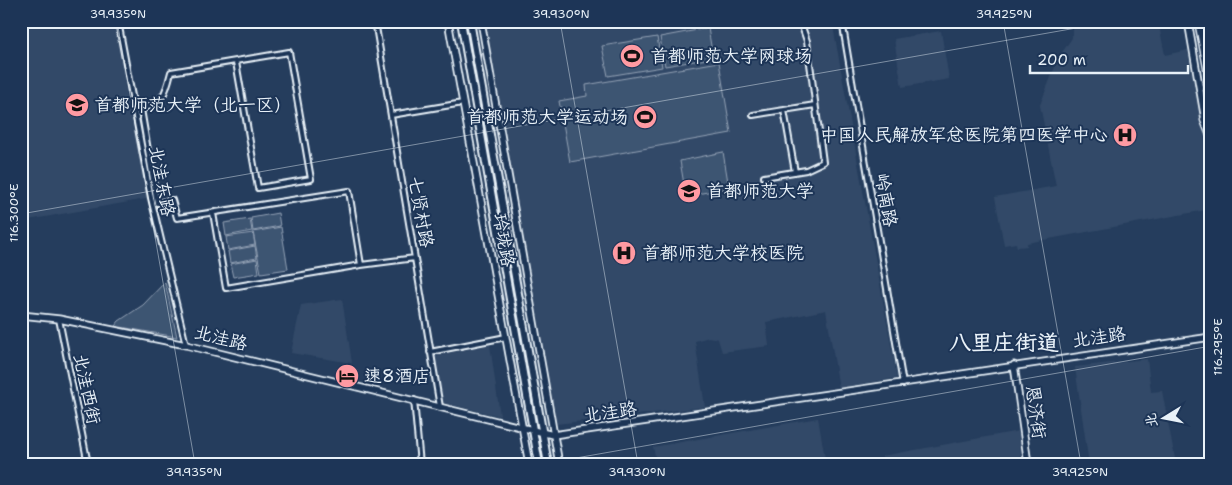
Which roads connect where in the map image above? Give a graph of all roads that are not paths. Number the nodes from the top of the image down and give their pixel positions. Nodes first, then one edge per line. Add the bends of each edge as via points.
1 (118, 21) edge
2 (375, 21) edge
3 (448, 21) edge
4 (461, 21) edge
5 (470, 21) edge
6 (481, 21) edge
7 (800, 21) edge
8 (842, 21) edge
9 (1188, 21) edge
10 (1199, 21) edge
11 (1208, 21) edge
12 (1211, 34) edge
13 (236, 62) junction
14 (1211, 83) edge
15 (463, 103) junction
16 (815, 105) junction
17 (784, 110) junction
18 (391, 115) junction
19 (753, 115) dead end
20 (1206, 120) joint
21 (1211, 135) edge
22 (795, 172) junction
23 (764, 177) dead end
24 (214, 213) junction
25 (415, 258) junction
26 (361, 265) junction
27 (21, 315) edge
28 (58, 319) junction
29 (506, 337) junction
30 (1211, 337) edge
31 (186, 345) junction
32 (430, 352) junction
33 (1014, 365) junction
34 (904, 384) junction
35 (414, 400) junction
36 (440, 407) junction
37 (522, 427) junction
38 (533, 429) junction
39 (542, 432) junction
40 (553, 434) junction
41 (88, 464) edge
42 (420, 464) edge
43 (529, 464) edge
44 (539, 464) edge
45 (548, 464) edge
46 (559, 464) edge
47 (1028, 464) edge

1 - 31 street, 北洼东路 via 151,198
2 - 18 street, 七贤村路
3 - 15 street, 玲珑路
4 - 38 main road, 玲珑路
5 - 39 main road, 玲珑路
6 - 40 street, 玲珑路
7 - 16 street
8 - 34 street, 岭南路
9 - 20 street
10 - 14 highway
11 - 12 highway
13 - 13 street via 289,52 311,179 258,188
13 - 24 street via 171,72 159,102 141,109 156,203 172,200 177,218
15 - 18 street
15 - 29 street, 玲珑路
16 - 17 street
16 - 22 street via 823,162
17 - 19 street
17 - 22 street
18 - 25 street, 七贤村路
20 - 21 highway
22 - 23 street
24 - 26 street via 349,191
24 - 26 street via 226,288
25 - 26 street
25 - 32 street, 七贤村路
27 - 28 street, 北洼路
28 - 31 street, 北洼路
28 - 41 street, 北洼西街
29 - 32 street
29 - 37 street, 玲珑路
30 - 33 street, 北洼路
31 - 35 street, 北洼路
32 - 36 street, 七贤村路
33 - 34 street, 北洼路
33 - 47 street, 恩济街
34 - 40 street, 北洼路
35 - 36 street, 北洼路
35 - 42 street
36 - 37 street, 北洼路
37 - 38 street, 北洼路
37 - 43 street, 玲珑路
38 - 39 street, 北洼路
38 - 44 main road, 玲珑路
39 - 40 street, 北洼路
39 - 45 main road, 玲珑路
40 - 46 street, 玲珑路

